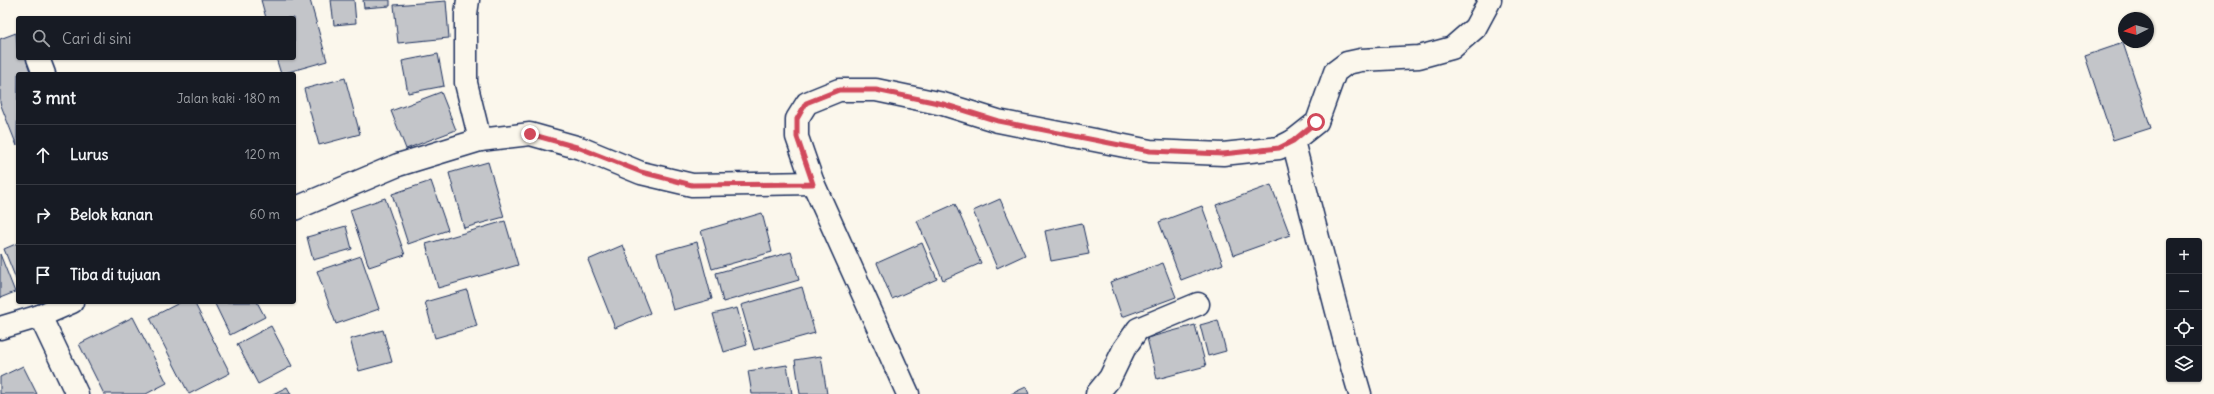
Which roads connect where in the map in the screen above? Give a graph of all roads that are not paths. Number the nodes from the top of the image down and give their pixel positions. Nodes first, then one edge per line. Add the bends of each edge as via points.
1 (468, 0) edge
2 (1490, 0) edge
3 (39, 60) edge
4 (43, 72) edge
5 (480, 140) junction
6 (1293, 141) junction
7 (813, 184) junction
8 (296, 208) edge
9 (67, 304) edge
10 (1198, 304) dead end
11 (40, 316) junction
12 (0, 328) edge
13 (77, 394) edge
14 (908, 394) edge
15 (1097, 394) edge
16 (1360, 394) edge

1 - 5 street via 466,82
2 - 6 street via 1475,28 1452,48 1419,57 1347,63 1335,72 1316,122
3 - 4 street
5 - 7 street via 530,134 580,148 641,172 692,185
5 - 8 street via 398,165
6 - 7 street via 1279,148 1223,154 1150,151 998,121 943,104 876,90 839,90 806,103 797,119 797,137
6 - 16 street
7 - 14 street
9 - 11 street
10 - 15 street via 1138,329 1124,349 1110,378
11 - 12 street
11 - 13 street

